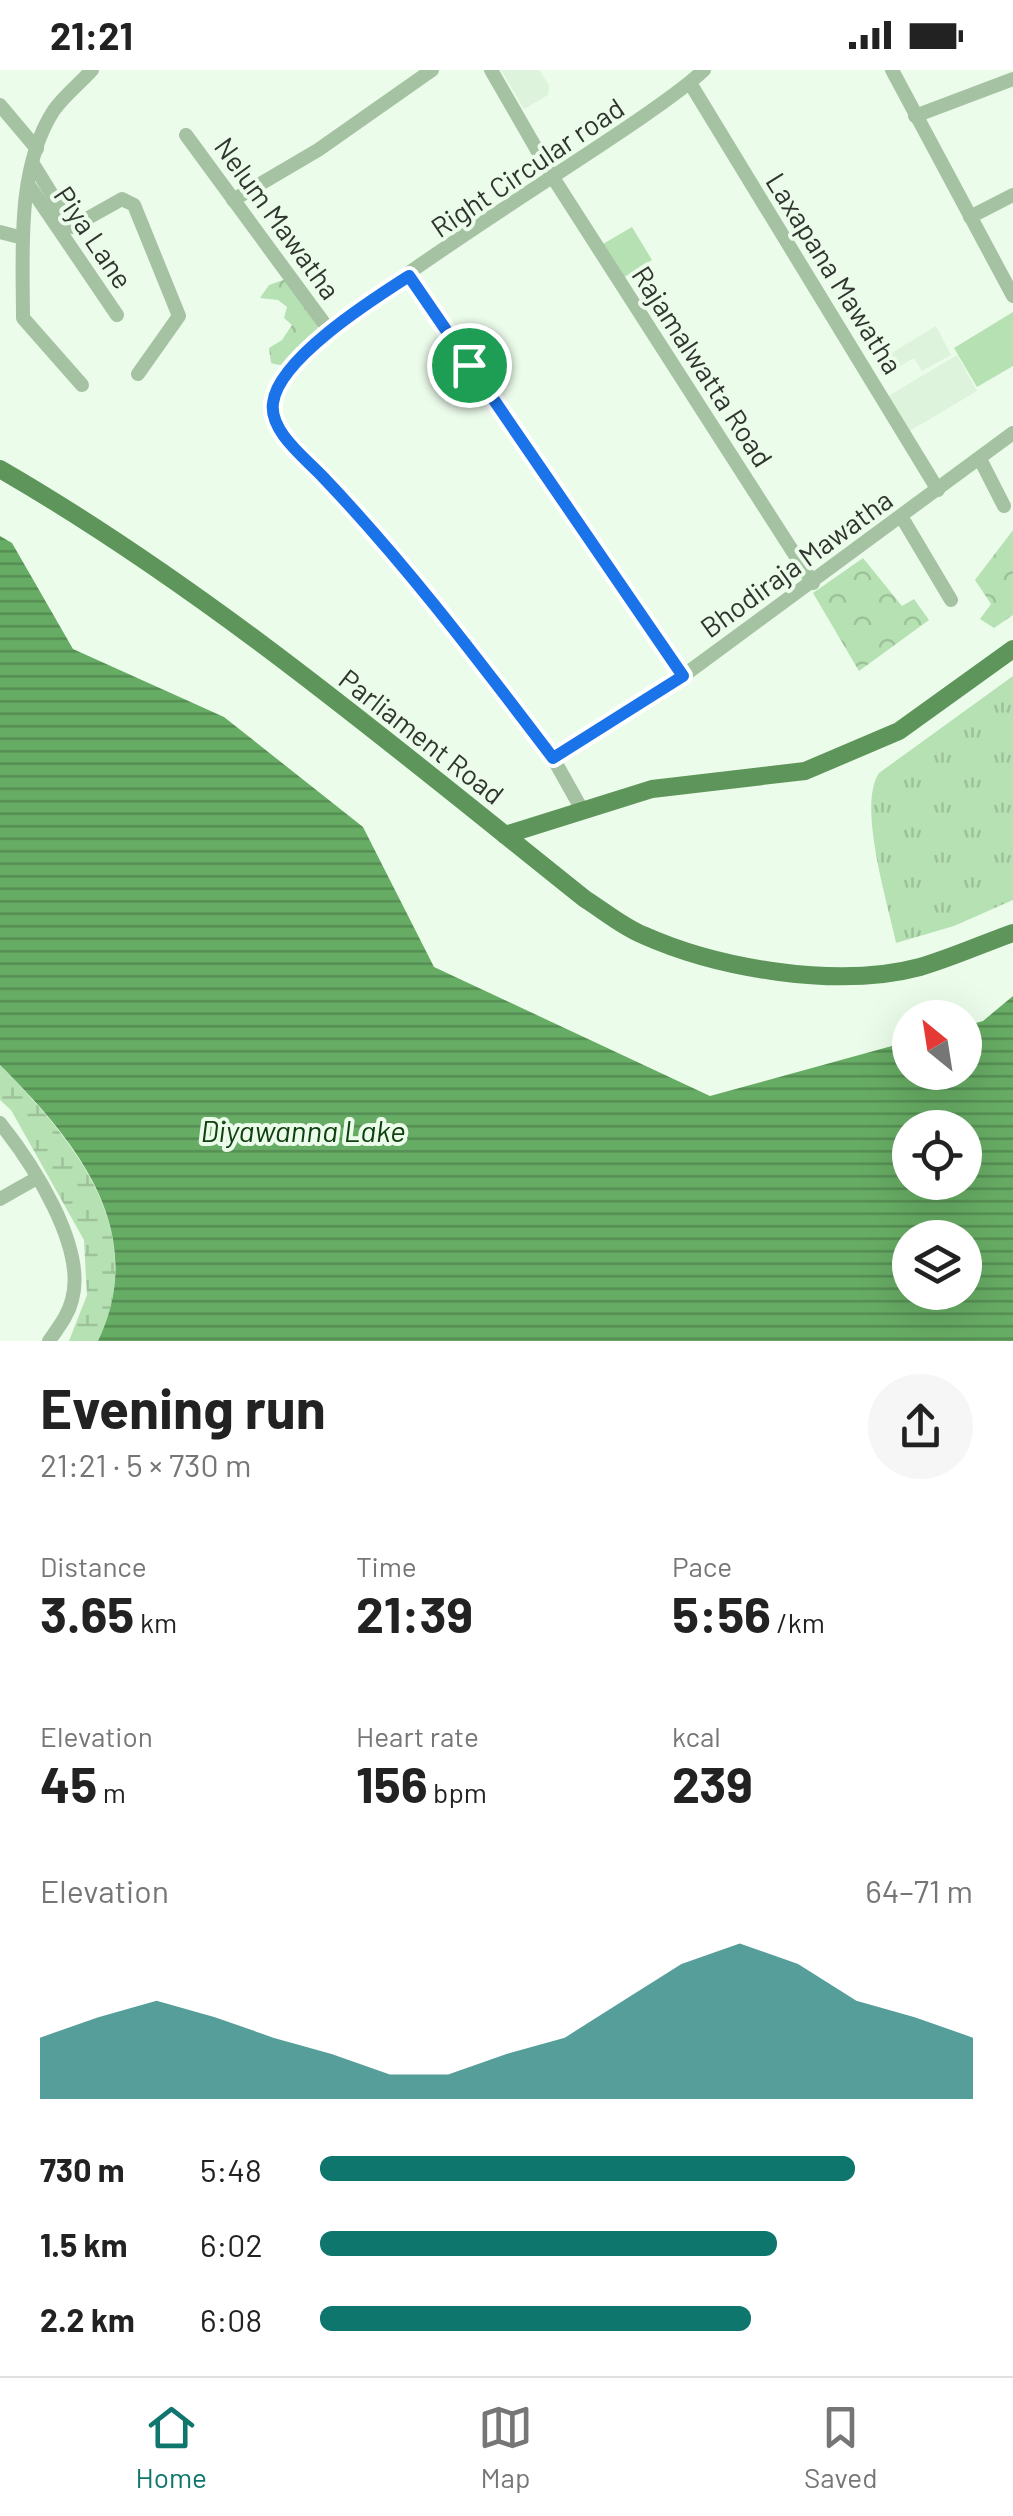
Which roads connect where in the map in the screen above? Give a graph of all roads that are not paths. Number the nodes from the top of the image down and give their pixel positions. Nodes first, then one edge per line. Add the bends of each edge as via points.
1 (92, 70) edge
2 (432, 70) edge
3 (491, 70) edge
4 (704, 70) edge
5 (892, 70) edge
6 (1013, 79) edge
7 (690, 83) junction
8 (0, 105) edge
9 (915, 116) junction
10 (186, 135) dead end
11 (35, 156) junction
12 (552, 176) junction
13 (30, 187) junction
14 (1013, 195) edge
15 (233, 200) junction
16 (970, 217) junction
17 (0, 232) edge
18 (23, 238) junction
19 (409, 276) junction
20 (1013, 296) edge
21 (117, 314) dead end
22 (329, 330) junction
23 (138, 374) dead end
24 (82, 385) dead end
25 (1013, 433) edge
26 (980, 460) junction
27 (0, 470) edge
28 (938, 490) junction
29 (1004, 506) dead end
30 (901, 516) junction
31 (814, 583) junction
32 (951, 600) dead end
33 (1013, 649) edge
34 (683, 676) junction
35 (553, 758) junction
36 (581, 808) junction
37 (506, 835) junction
38 (1013, 932) edge
39 (0, 1123) edge
40 (37, 1178) junction
41 (0, 1199) edge
42 (49, 1341) edge

1 - 11 street via 54,111
2 - 15 street
3 - 12 street, Rajamalwatta Road
4 - 7 street, Right Circular road
5 - 9 street
6 - 9 street
7 - 12 street, Right Circular road
7 - 28 street, Laxapana Mawatha
8 - 11 street
9 - 16 street
10 - 15 street, Nelum Mawatha
11 - 13 street
11 - 23 street via 72,227 122,199 134,205 179,316
12 - 19 street, Right Circular road
12 - 31 street, Rajamalwatta Road
13 - 18 street
13 - 21 street, Piya Lane
14 - 16 street
15 - 22 street, Nelum Mawatha
16 - 20 street
17 - 18 street
18 - 24 street via 24,318
19 - 22 street, Right Circular road
19 - 34 street
22 - 35 street, Right Circular road via 286,376 272,414 395,553
25 - 26 street, Bhodiraja Mawatha
26 - 28 street, Bhodiraja Mawatha
26 - 29 street
27 - 37 main road, Parliament Road via 250,636
28 - 30 street, Bhodiraja Mawatha
30 - 31 street, Bhodiraja Mawatha
30 - 32 street
31 - 34 street, Bhodiraja Mawatha
33 - 36 main road, Parliament Road via 899,731 805,772 652,788
34 - 35 street, Bhodiraja Mawatha
35 - 36 street, Right Circular road
36 - 37 main road, Parliament Road
37 - 38 main road via 638,934 744,966 854,976 918,967
39 - 40 street
40 - 41 street
40 - 42 street via 67,1238 74,1274 74,1296

